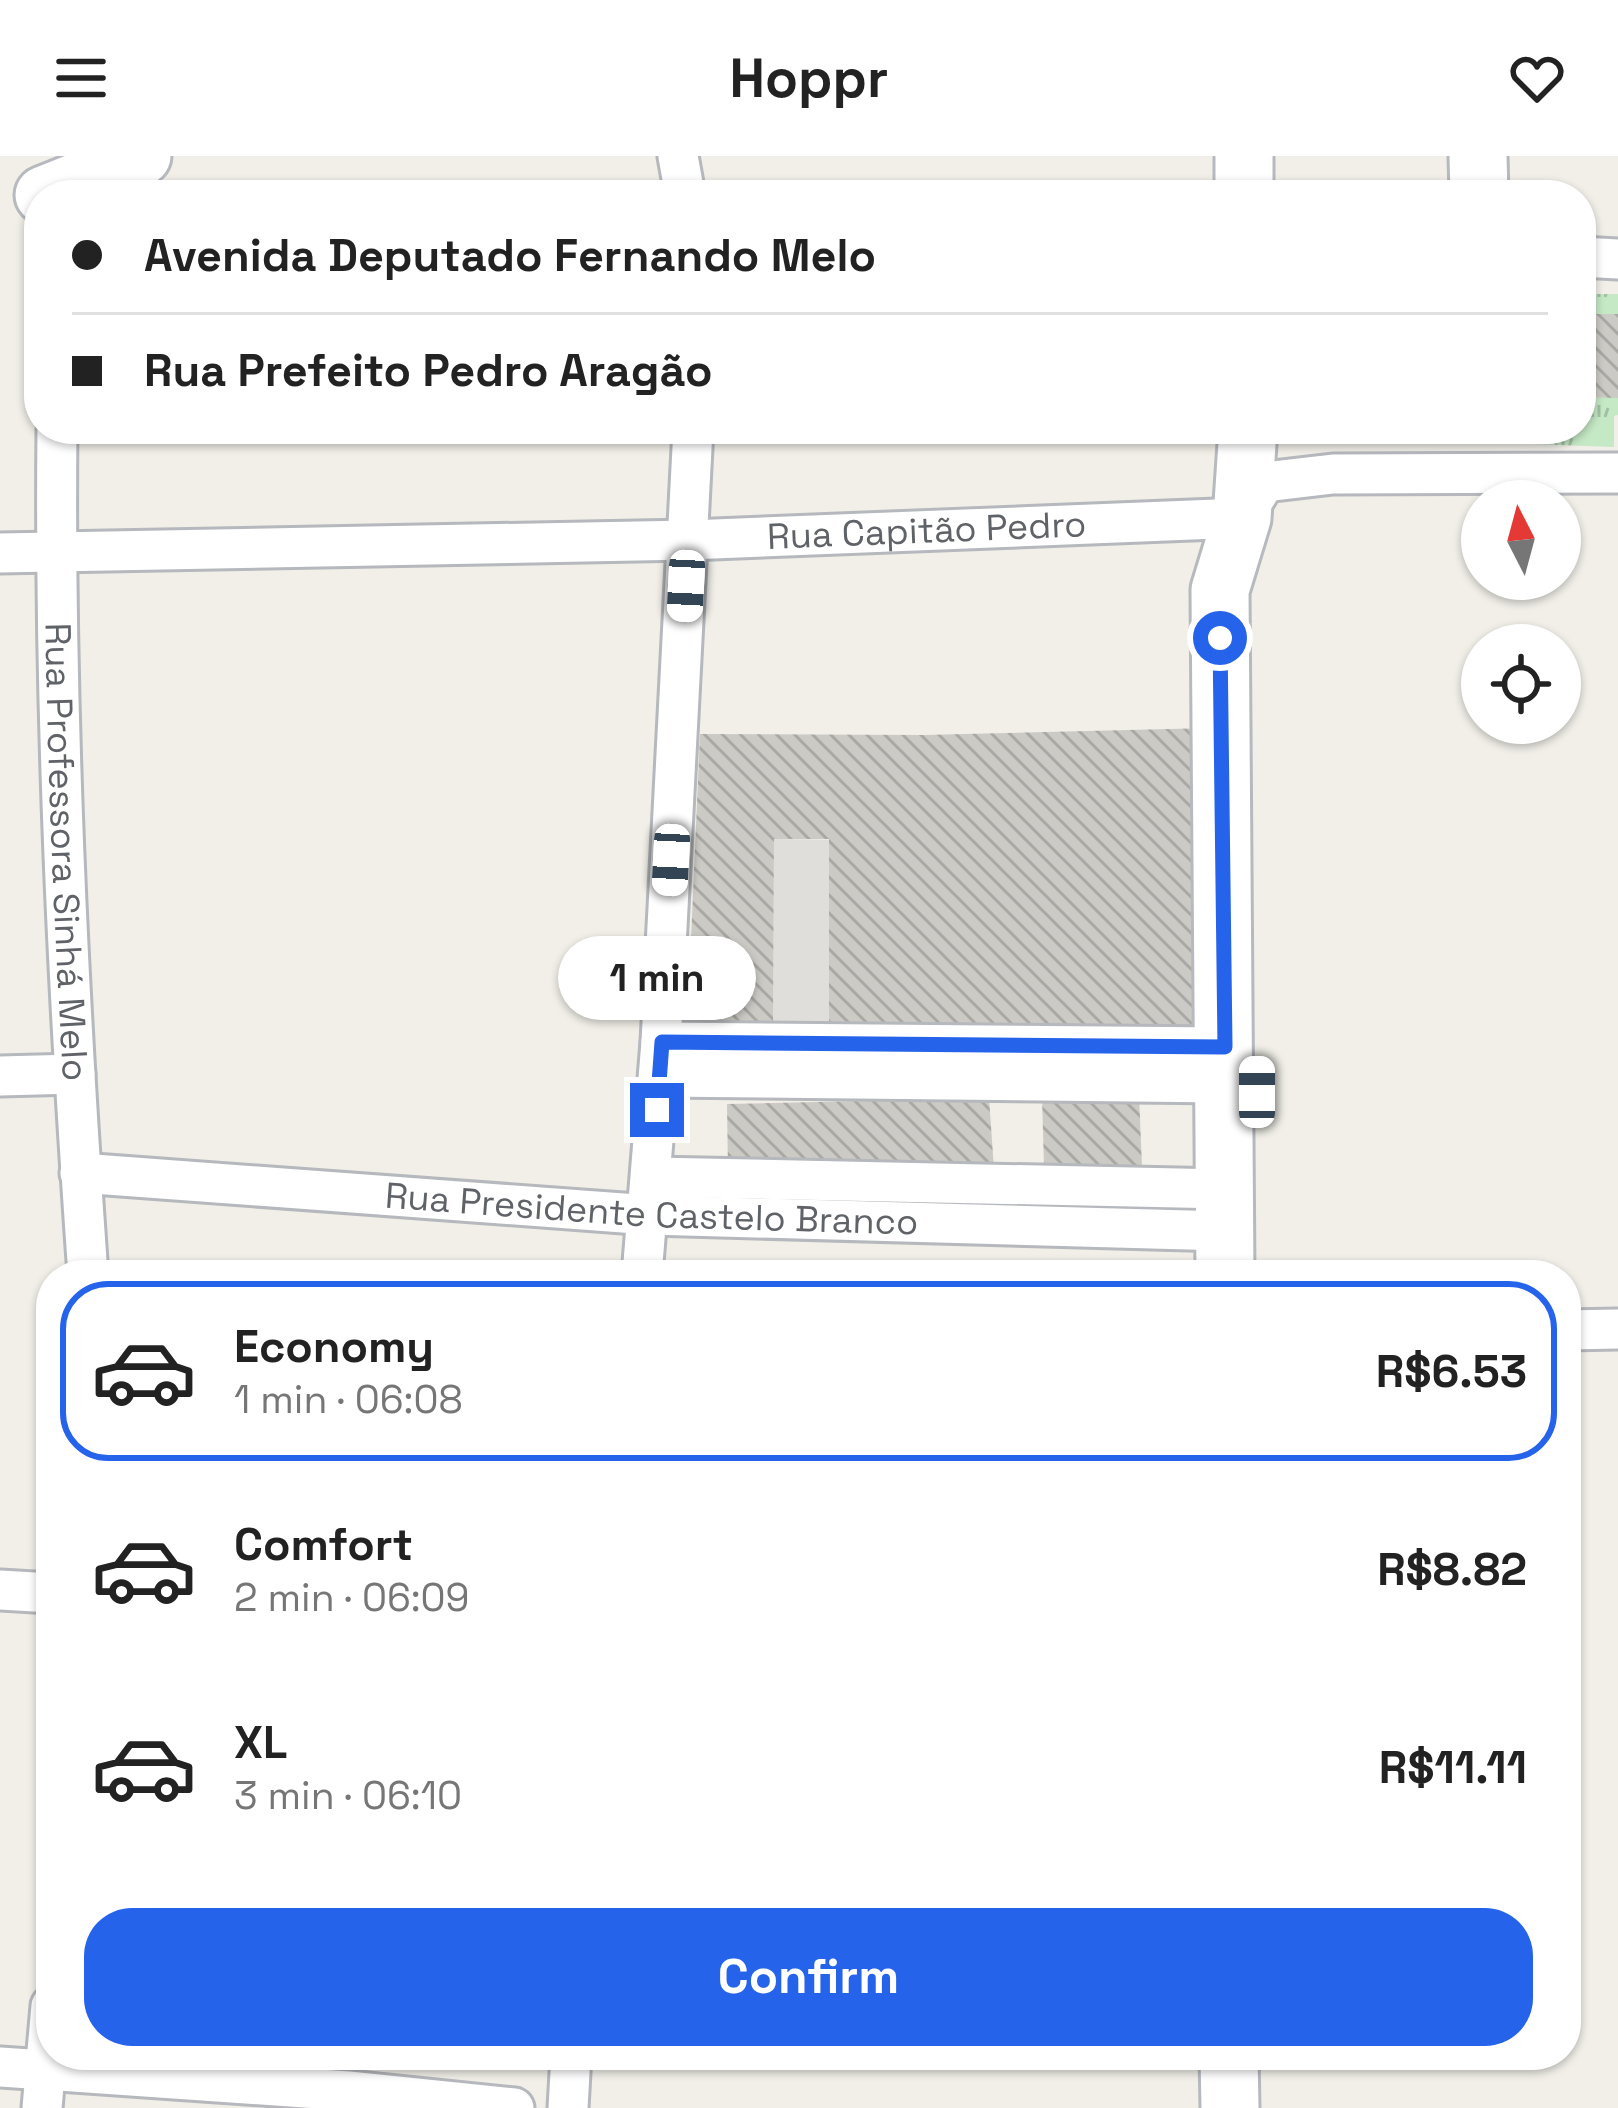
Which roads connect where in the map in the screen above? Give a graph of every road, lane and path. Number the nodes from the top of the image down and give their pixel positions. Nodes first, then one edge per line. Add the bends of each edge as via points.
1 (142, 156) edge
2 (84, 180) edge
3 (57, 444) edge
4 (692, 444) edge
5 (1257, 444) edge
6 (1618, 472) edge
7 (1242, 518) junction
8 (689, 540) junction
9 (55, 551) junction
10 (0, 553) edge
11 (1233, 1030) junction
12 (660, 1059) junction
13 (75, 1074) junction
14 (0, 1076) edge
15 (80, 1173) junction
16 (651, 1196) junction
17 (1233, 1242) edge
18 (87, 1260) edge
19 (644, 1260) edge
20 (1618, 1329) edge
21 (1581, 1330) edge
22 (0, 1590) edge
23 (36, 1592) edge
24 (0, 2067) edge
25 (571, 2070) edge
26 (1193, 2070) edge
27 (1229, 2070) edge
28 (44, 2089) edge
29 (514, 2108) edge
30 (568, 2108) edge
31 (1193, 2108) edge
32 (1229, 2108) edge

1 - 2 main road
3 - 9 street, Rua Professora Sinhá Melo
4 - 8 street
5 - 7 main road
6 - 7 street via 1292,478 1265,482
7 - 8 street, Rua Capitão Pedro
7 - 11 main road via 1251,589
8 - 9 street, Rua Capitão Pedro
8 - 12 street
9 - 10 street, Rua Capitão Pedro
9 - 13 street, Rua Professora Sinhá Melo
11 - 12 street
11 - 17 main road
11 - 17 main road
12 - 16 street
13 - 14 street
13 - 15 street, Rua Professora Sinhá Melo
15 - 16 street, Rua Presidente Castelo Branco
15 - 18 street, Rua Professora Sinhá Melo
16 - 17 street, Rua Presidente Castelo Branco
16 - 19 street
20 - 21 street
22 - 23 street
24 - 28 street
25 - 30 street
26 - 31 main road
27 - 32 main road
28 - 29 street via 348,2091

